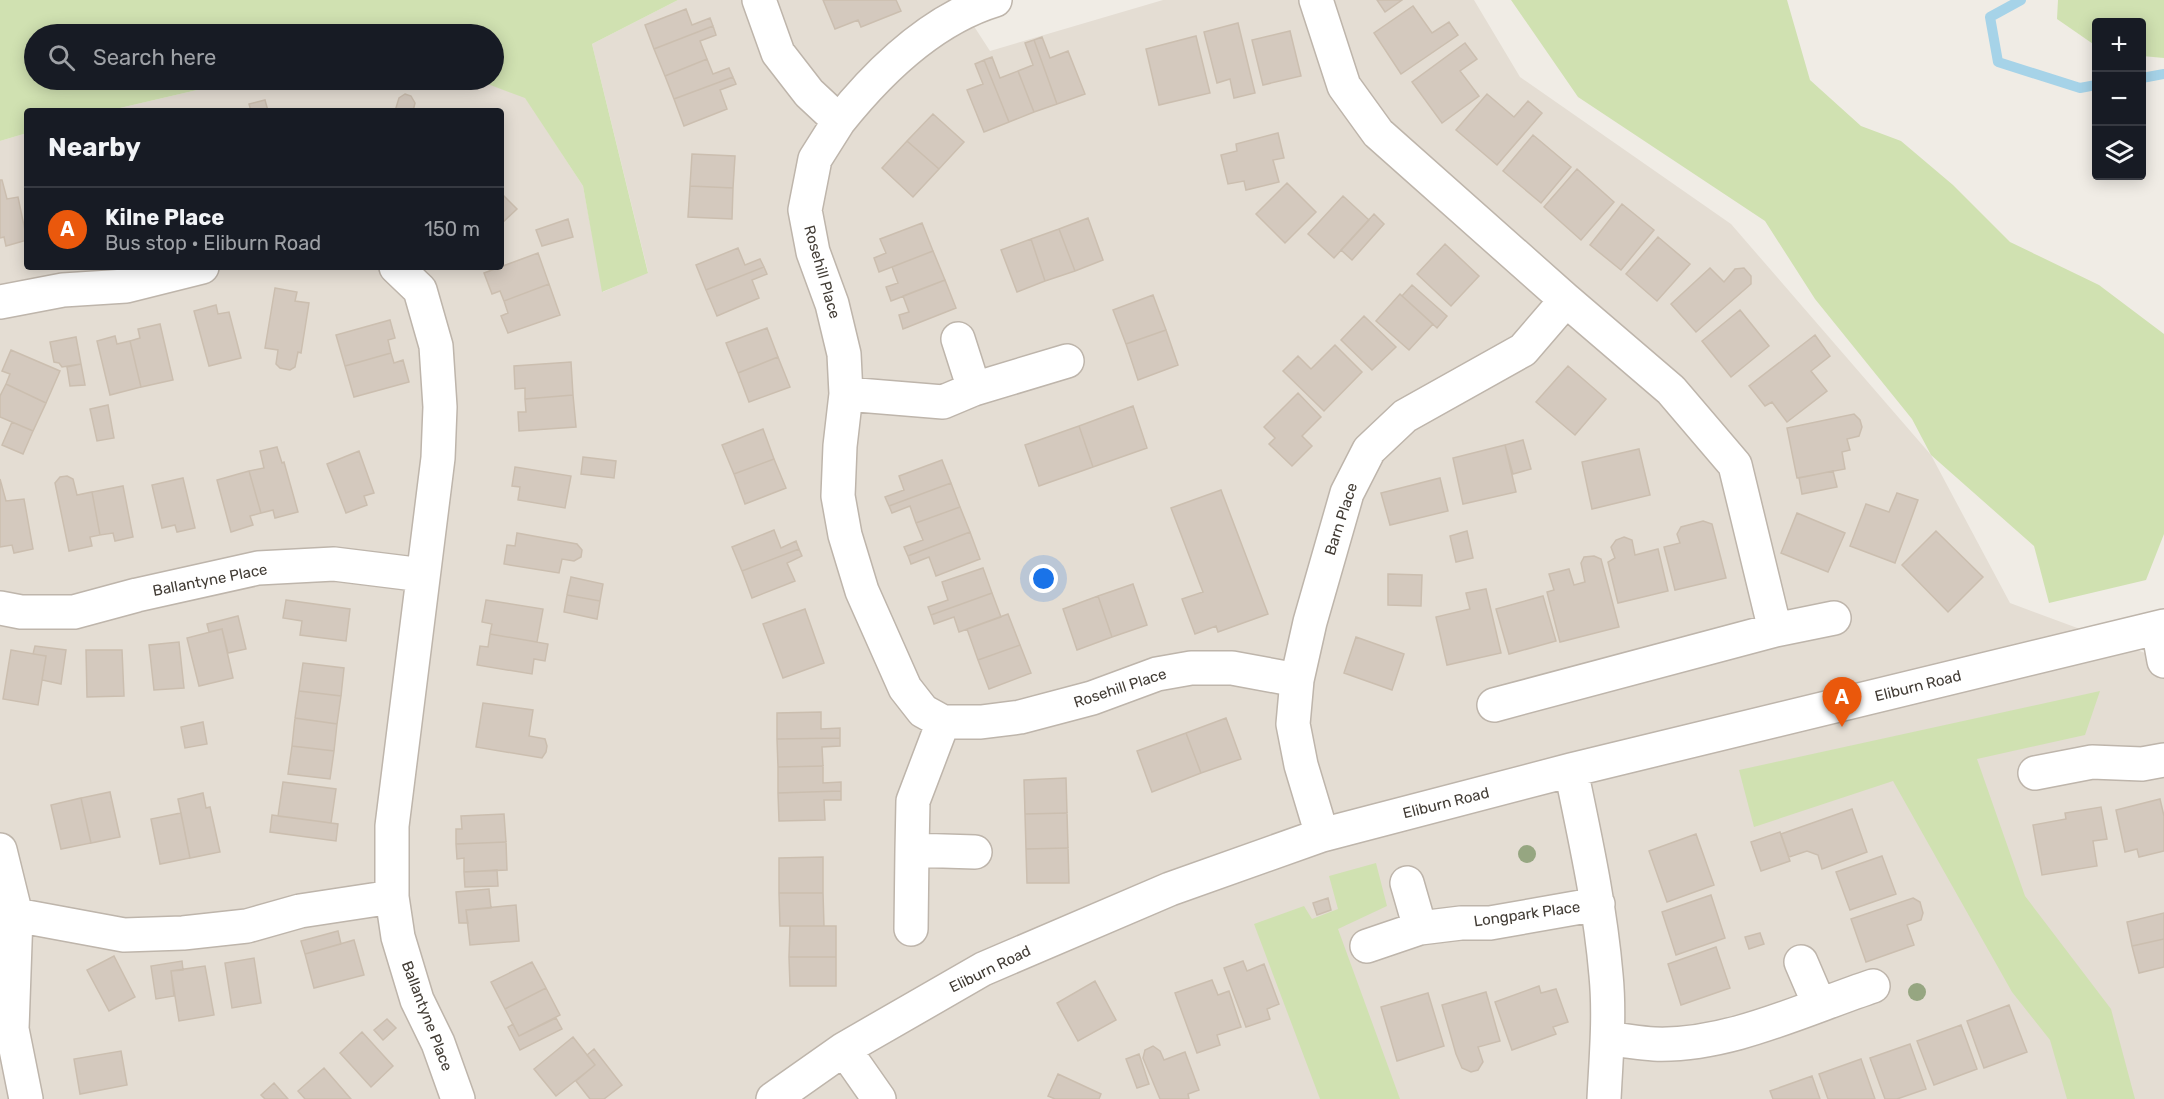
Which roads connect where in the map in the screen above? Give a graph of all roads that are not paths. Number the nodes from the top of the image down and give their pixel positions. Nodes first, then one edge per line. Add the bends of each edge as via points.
1 (759, 0) edge
2 (1316, 0) edge
3 (981, 2) edge
4 (839, 121) junction
5 (190, 270) edge
6 (399, 270) edge
7 (1566, 300) junction
8 (0, 302) edge
9 (958, 339) dead end
10 (1067, 361) dead end
11 (974, 388) junction
12 (846, 394) junction
13 (423, 575) junction
14 (0, 608) edge
15 (1834, 618) dead end
16 (2161, 627) edge
17 (1775, 630) junction
18 (2164, 661) edge
19 (1297, 680) junction
20 (1494, 705) dead end
21 (943, 722) junction
22 (2164, 760) edge
23 (1570, 770) junction
24 (2035, 773) dead end
25 (1322, 834) junction
26 (0, 850) edge
27 (912, 850) junction
28 (975, 852) dead end
29 (1407, 883) dead end
30 (392, 897) junction
31 (1598, 904) junction
32 (16, 915) junction
33 (1420, 928) junction
34 (911, 929) dead end
35 (1366, 946) dead end
36 (1801, 962) dead end
37 (1873, 986) dead end
38 (1819, 1004) junction
39 (1608, 1039) junction
40 (844, 1049) junction
41 (26, 1099) edge
42 (458, 1099) edge
43 (773, 1099) edge
44 (879, 1099) edge
45 (1604, 1099) edge

1 - 4 street via 778,53 809,93
2 - 7 street via 1344,86 1378,134
3 - 4 street, Rosehill Place via 910,47 862,92
4 - 12 street, Rosehill Place via 815,159 805,210 813,252 832,304 844,354
5 - 8 street via 126,286 63,290
6 - 13 street, Ballantyne Place via 420,290 436,346 438,458
7 - 17 street via 1671,390 1736,465
7 - 19 street, Barn Place via 1523,350 1405,416 1369,450 1347,493
9 - 11 street
10 - 11 street
11 - 12 street via 943,402
12 - 21 street, Rosehill Place via 838,496 845,535 862,591 905,688 923,711
13 - 14 street, Ballantyne Place via 334,564 258,568 74,612
13 - 30 street, Ballantyne Place via 392,826
15 - 17 street
16 - 18 street
16 - 23 street, Eliburn Road
17 - 20 street
19 - 21 street, Rosehill Place via 1232,668 1191,668 1157,674 1092,698 1020,717
19 - 25 street, Barn Place via 1293,724
21 - 27 street via 913,801
22 - 24 street via 2142,764 2092,762
23 - 25 street, Eliburn Road
23 - 31 street, Longpark Place
25 - 40 street, Eliburn Road via 1170,889 983,969
26 - 32 street
27 - 28 street
27 - 34 street
29 - 33 street
30 - 32 street via 300,910 247,926 183,933 124,935
30 - 42 street, Ballantyne Place via 398,937 417,1000
31 - 33 street, Longpark Place via 1490,923
31 - 39 street, Longpark Place
32 - 41 street via 12,1029
33 - 35 street, Longpark Place
36 - 38 street
37 - 38 street
38 - 39 street via 1755,1028 1708,1039 1655,1044
39 - 45 street, Longpark Place
40 - 43 street, Eliburn Road
40 - 44 street

